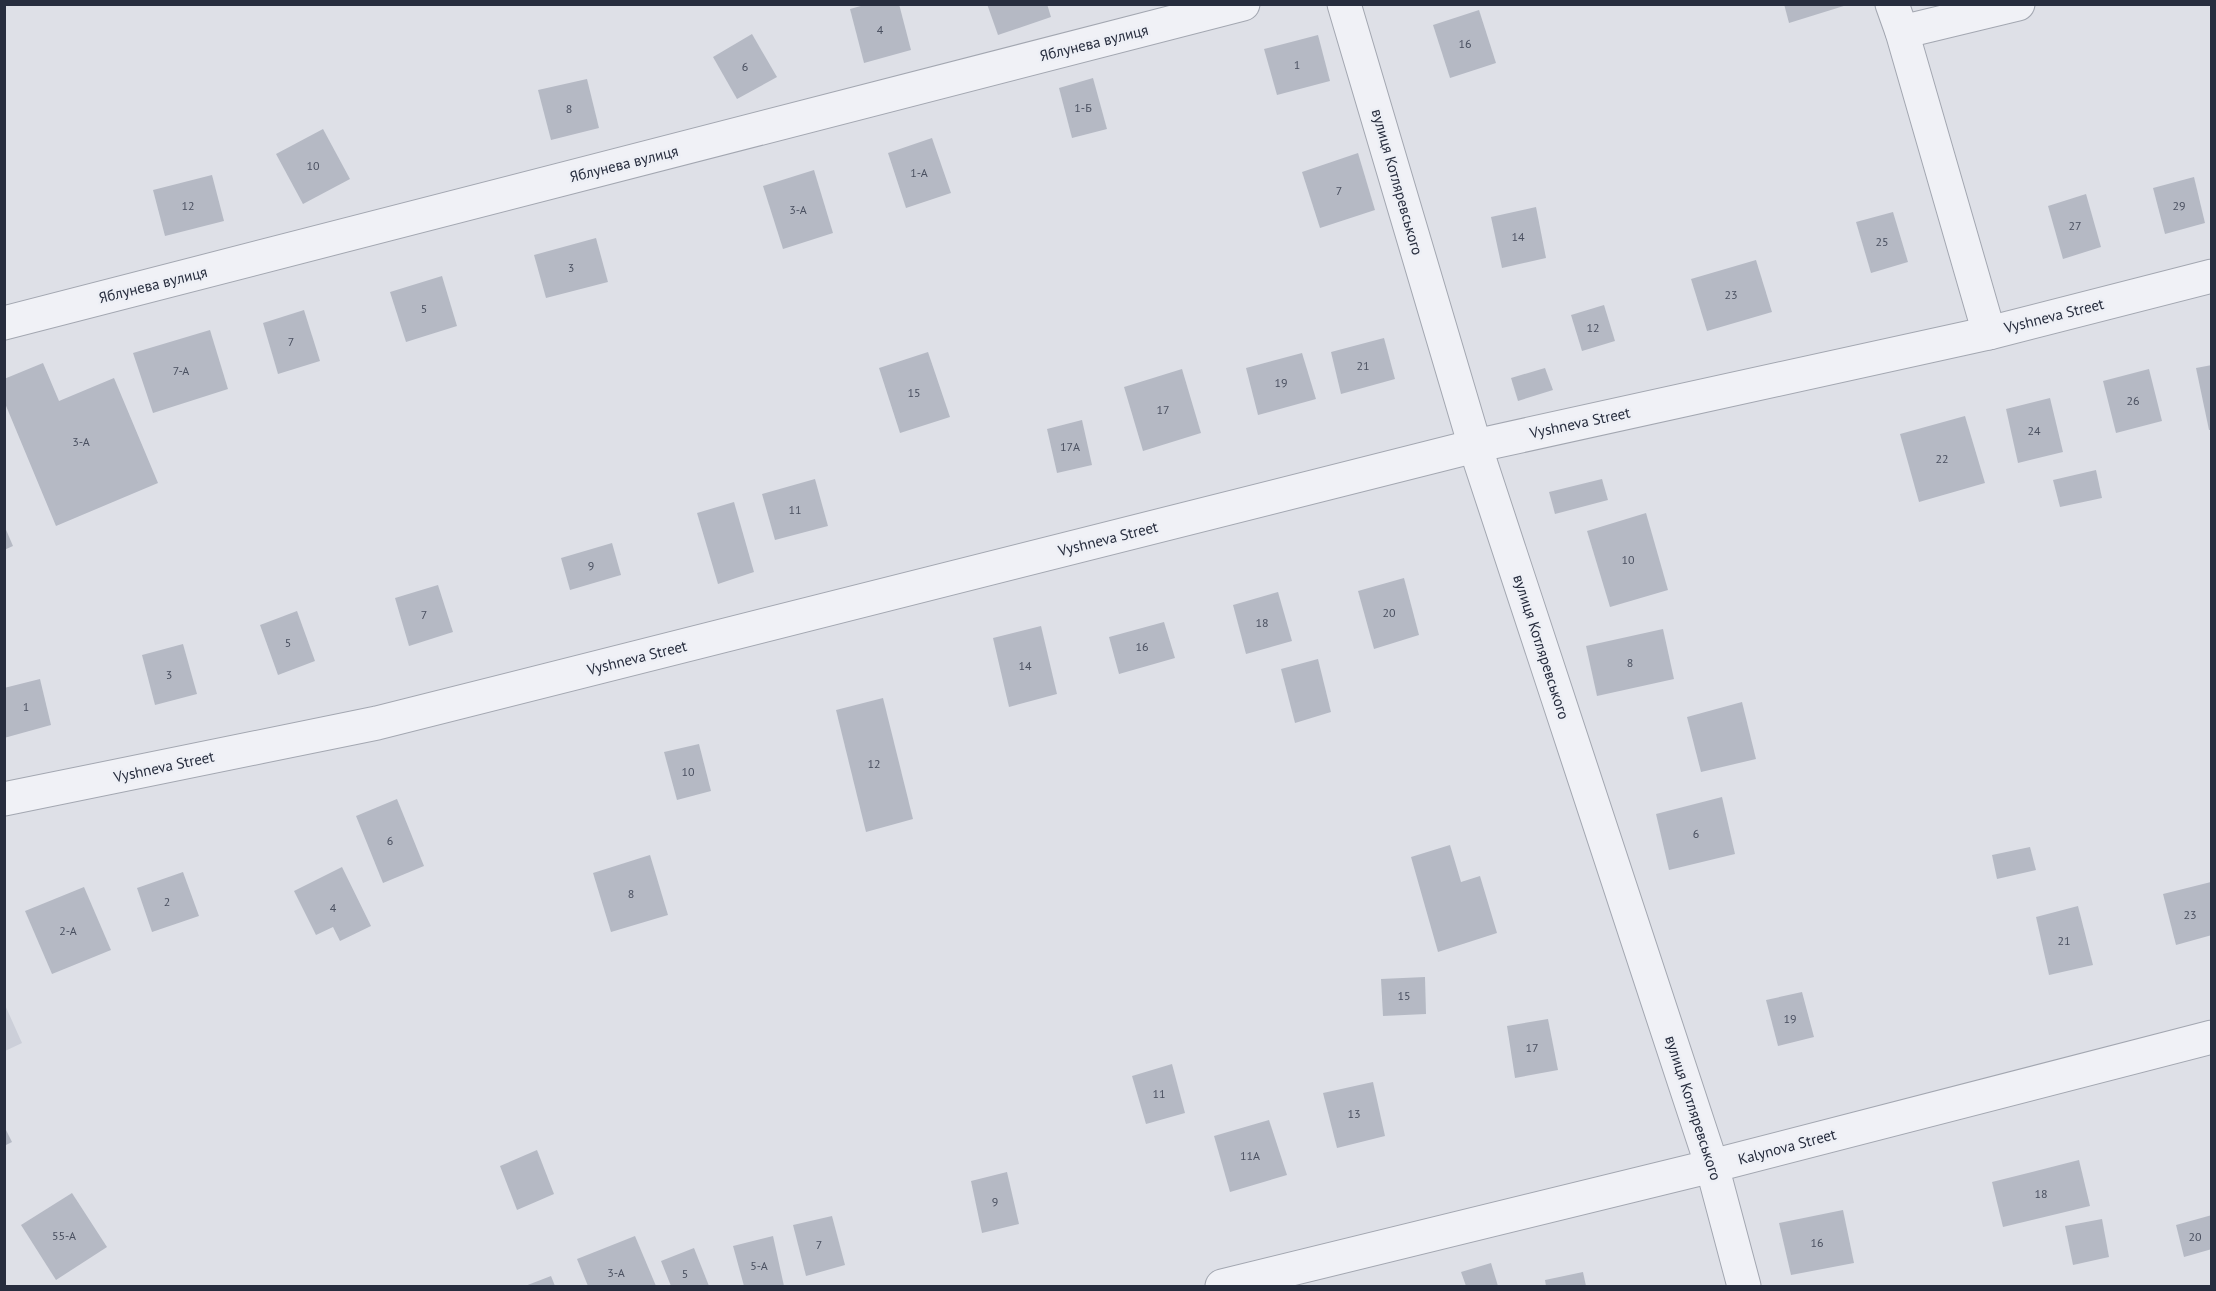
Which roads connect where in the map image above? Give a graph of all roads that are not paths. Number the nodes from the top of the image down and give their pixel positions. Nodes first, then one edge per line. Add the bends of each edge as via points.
1 (1243, 4) edge
2 (1344, 4) edge
3 (2018, 4) edge
4 (1897, 18) edge
5 (2211, 276) edge
6 (4, 323) edge
7 (1989, 333) junction
8 (1475, 446) junction
9 (4, 799) edge
10 (2211, 1037) edge
11 (1712, 1166) junction
12 (1222, 1287) edge
13 (1744, 1287) edge

1 - 6 street, Яблунева вулиця
2 - 8 street, вулиця Котляревського
3 - 4 street
4 - 7 street
5 - 7 street, Vyshneva Street
7 - 8 street, Vyshneva Street
8 - 9 street, Vyshneva Street via 377,723
8 - 11 street, вулиця Котляревського
10 - 11 street, Kalynova Street
11 - 12 street, Kalynova Street
11 - 13 street, вулиця Котляревського

